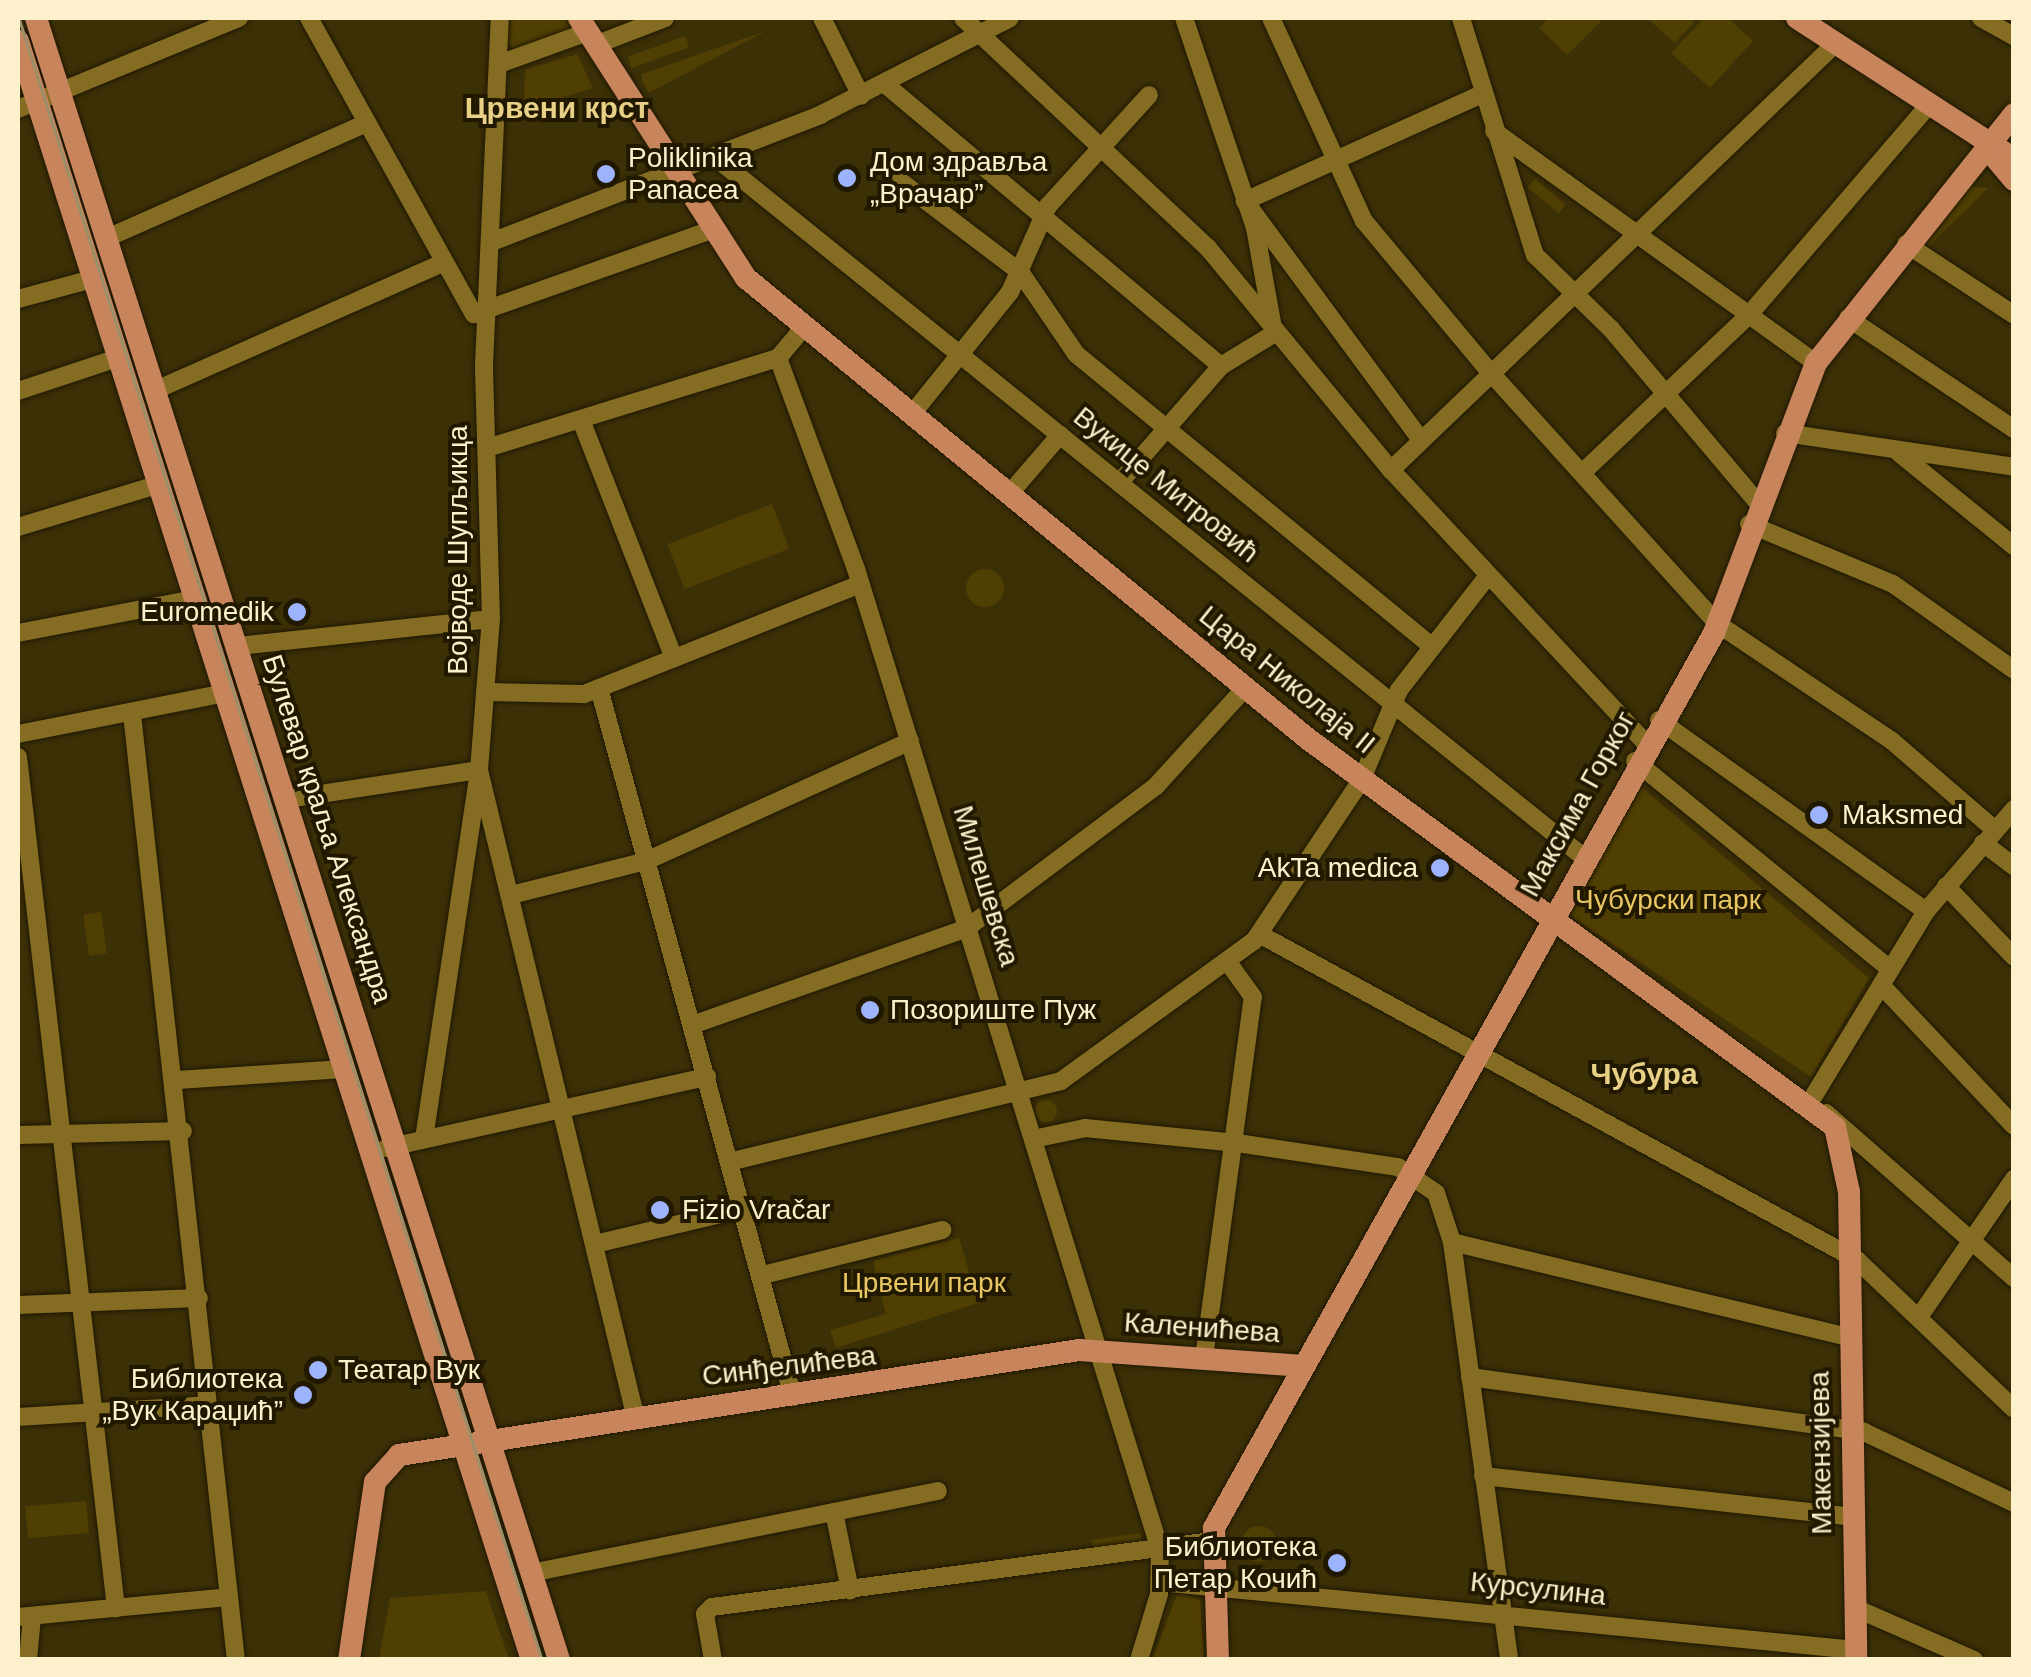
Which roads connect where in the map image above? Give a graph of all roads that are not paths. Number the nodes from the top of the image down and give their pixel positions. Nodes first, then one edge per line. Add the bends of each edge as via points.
1 (36, 18) edge
2 (239, 18) edge
3 (309, 18) edge
4 (500, 18) edge
5 (665, 18) edge
6 (822, 18) edge
7 (963, 18) edge
8 (1010, 18) edge
9 (1184, 18) edge
10 (1272, 18) edge
11 (1461, 18) edge
12 (1797, 18) edge
13 (1981, 18) edge
14 (587, 32) edge
15 (973, 36) junction
16 (2014, 36) edge
17 (18, 41) edge
18 (1835, 44) junction
19 (499, 64) junction
20 (886, 85) junction
21 (60, 93) junction
22 (1484, 93) junction
23 (1149, 95) dead end
24 (861, 96) junction
25 (27, 106) edge
26 (1928, 106) junction
27 (2014, 114) edge
28 (366, 123) junction
29 (1494, 131) junction
30 (1986, 148) junction
31 (1100, 150) junction
32 (716, 158) junction
33 (2014, 159) edge
34 (1333, 163) junction
35 (672, 174) junction
36 (2014, 180) edge
37 (900, 181) dead end
38 (1244, 201) junction
39 (1044, 212) junction
40 (708, 232) junction
41 (1639, 236) junction
42 (108, 238) junction
43 (494, 240) junction
44 (1906, 244) junction
45 (442, 263) junction
46 (1021, 272) junction
47 (92, 278) junction
48 (1576, 297) junction
49 (18, 300) edge
50 (488, 314) junction
51 (2014, 315) edge
52 (1748, 316) junction
53 (1848, 318) junction
54 (805, 326) junction
55 (1275, 333) junction
56 (960, 356) junction
57 (118, 358) junction
58 (778, 358) junction
59 (1816, 363) junction
60 (1221, 366) junction
61 (1490, 372) junction
62 (156, 390) junction
63 (18, 391) edge
64 (1665, 396) junction
65 (912, 414) junction
66 (1163, 424) junction
67 (583, 425) junction
68 (2014, 430) edge
69 (1785, 432) junction
70 (1060, 435) junction
71 (1421, 440) junction
72 (487, 448) junction
73 (1899, 453) junction
74 (2014, 466) edge
75 (1391, 470) junction
76 (1583, 472) junction
77 (1119, 483) junction
78 (157, 485) junction
79 (1010, 493) junction
80 (1753, 513) junction
81 (18, 527) edge
82 (2014, 546) edge
83 (1487, 577) junction
84 (860, 584) junction
85 (194, 600) junction
86 (490, 619) junction
87 (1718, 624) junction
88 (18, 633) edge
89 (1430, 644) junction
90 (238, 646) junction
91 (674, 658) junction
92 (2014, 670) edge
93 (1246, 687) junction
94 (599, 688) junction
95 (484, 692) junction
96 (226, 693) junction
97 (1392, 702) junction
98 (132, 714) junction
99 (1660, 720) junction
100 (18, 734) edge
101 (910, 741) junction
102 (1640, 752) junction
103 (18, 758) edge
104 (479, 770) junction
105 (1362, 779) junction
106 (287, 799) junction
107 (2014, 809) edge
108 (470, 826) junction
109 (494, 830) junction
110 (1989, 837) junction
111 (1582, 856) junction
112 (646, 860) junction
113 (2014, 866) edge
114 (1946, 886) junction
115 (511, 895) junction
116 (1926, 911) junction
117 (1549, 918) junction
118 (967, 928) junction
119 (1261, 935) junction
120 (2014, 957) edge
121 (1228, 961) junction
122 (1885, 977) junction
123 (692, 1026) junction
124 (1474, 1051) junction
125 (346, 1069) junction
126 (707, 1076) junction
127 (179, 1080) junction
128 (1017, 1090) junction
129 (1815, 1106) junction
130 (562, 1115) junction
131 (2014, 1126) edge
132 (182, 1131) junction
133 (62, 1133) junction
134 (18, 1135) edge
135 (424, 1139) junction
136 (1033, 1139) junction
137 (1236, 1143) junction
138 (397, 1145) junction
139 (1854, 1145) junction
140 (372, 1152) junction
141 (733, 1161) junction
142 (1410, 1172) junction
143 (2014, 1180) edge
144 (746, 1208) junction
145 (942, 1230) dead end
146 (1976, 1240) junction
147 (1452, 1242) junction
148 (595, 1244) junction
149 (1846, 1250) junction
150 (763, 1275) junction
151 (2014, 1278) edge
152 (199, 1298) junction
153 (82, 1303) junction
154 (18, 1305) edge
155 (1919, 1317) junction
156 (1848, 1337) junction
157 (1096, 1350) junction
158 (1204, 1358) junction
159 (1302, 1366) junction
160 (1470, 1377) junction
161 (792, 1397) junction
162 (206, 1405) junction
163 (2014, 1409) edge
164 (95, 1412) junction
165 (634, 1415) junction
166 (18, 1418) edge
167 (1851, 1429) junction
168 (489, 1438) junction
169 (464, 1444) junction
170 (1482, 1476) junction
171 (938, 1491) dead end
172 (2014, 1503) edge
173 (834, 1512) junction
174 (1853, 1518) junction
175 (1212, 1541) junction
176 (1160, 1550) junction
177 (530, 1573) junction
178 (1160, 1582) junction
179 (1214, 1584) junction
180 (850, 1590) junction
181 (228, 1597) junction
182 (116, 1608) junction
183 (1855, 1608) junction
184 (1503, 1613) junction
185 (25, 1617) edge
186 (1856, 1655) edge
187 (28, 1660) edge
188 (236, 1660) edge
189 (348, 1660) edge
190 (532, 1660) edge
191 (559, 1660) edge
192 (713, 1660) edge
193 (1139, 1660) edge
194 (1218, 1660) edge
195 (1509, 1660) edge
196 (1974, 1660) edge

1 - 21 main road, Булевар краља Александра
2 - 21 street
3 - 28 street
4 - 19 street, Војводе Шупљикца
5 - 14 street
6 - 24 street
7 - 15 street
8 - 15 street
9 - 38 street
10 - 34 street
11 - 22 street
12 - 18 main road
13 - 16 street
14 - 19 street
14 - 35 main road
15 - 20 street
15 - 31 street
17 - 25 main road, Булевар краља Александра
18 - 26 main road
18 - 41 street
19 - 43 street, Војводе Шупљикца
20 - 24 street
20 - 39 street
21 - 25 street
21 - 42 main road, Булевар краља Александра
22 - 29 street
22 - 34 street
23 - 31 street
24 - 32 street
25 - 47 main road, Булевар краља Александра
26 - 30 main road
26 - 52 street
27 - 30 main road, Максима Горког
28 - 42 street
28 - 45 street
29 - 41 street
29 - 48 street via 1530,246
30 - 33 main road
30 - 36 main road
30 - 44 main road, Максима Горког
31 - 39 street
31 - 55 street via 1208,248
32 - 35 street
32 - 56 street, Вукице Митровић
34 - 38 street
34 - 61 street via 1384,248
35 - 40 main road
35 - 43 street
37 - 46 street
38 - 55 street
38 - 71 street
39 - 46 street
39 - 60 street
40 - 50 street
40 - 54 main road, Цара Николаја II via 746,278
41 - 48 street
41 - 52 street
42 - 62 main road, Булевар краља Александра
43 - 50 street, Војводе Шупљикца
44 - 51 street
44 - 53 main road, Максима Горког
45 - 50 street via 469,310
45 - 62 street
46 - 56 street
46 - 66 street via 1072,351
47 - 49 street
47 - 57 main road, Булевар краља Александра
48 - 61 street
48 - 64 street
50 - 72 street, Војводе Шупљикца
52 - 59 street
52 - 64 street
53 - 59 main road, Максима Горког
53 - 68 street
54 - 58 street
54 - 65 main road, Цара Николаја II
55 - 60 street
55 - 75 street
56 - 65 street
56 - 70 street, Вукице Митровић
57 - 63 street
57 - 78 main road, Булевар краља Александра
58 - 67 street
58 - 84 street, Милешевска
59 - 69 main road, Максима Горког
60 - 66 street
61 - 71 street
61 - 76 street
62 - 90 main road, Булевар краља Александра
64 - 76 street
64 - 80 street
65 - 79 main road, Цара Николаја II
66 - 77 street
66 - 89 street
67 - 72 street
67 - 91 street
69 - 73 street
69 - 80 main road, Максима Горког
70 - 77 street, Вукице Митровић
70 - 79 street
71 - 75 street
72 - 86 street, Војводе Шупљикца
73 - 74 street
73 - 82 street
75 - 83 street
76 - 87 street
77 - 97 street, Вукице Митровић
78 - 81 street
78 - 85 main road, Булевар краља Александра
79 - 93 main road, Цара Николаја II
80 - 87 main road, Максима Горког
80 - 92 street via 1892,584
83 - 89 street
83 - 102 street
84 - 91 street
84 - 101 street, Милешевска
85 - 88 street
85 - 96 main road, Булевар краља Александра
86 - 90 street
86 - 95 street, Војводе Шупљикца
87 - 99 main road, Максима Горког
87 - 110 street via 1892,741
89 - 97 street
90 - 106 main road, Булевар краља Александра
91 - 94 street
93 - 105 main road, Цара Николаја II
93 - 118 street via 1156,786
94 - 95 street
94 - 112 street
95 - 104 street, Војводе Шупљикца
96 - 98 street
96 - 125 main road, Булевар краља Александра
97 - 105 street
97 - 111 street, Вукице Митровић
98 - 100 street
98 - 127 street
99 - 102 main road, Максима Горког
99 - 116 street
101 - 112 street
101 - 118 street, Милешевска
102 - 111 main road, Максима Горког
102 - 122 street
103 - 133 street
104 - 106 street
104 - 108 street, Војводе Шупљикца
104 - 109 street
105 - 117 main road, Цара Николаја II
105 - 119 street
106 - 138 main road, Булевар краља Александра
107 - 110 street
108 - 109 street
108 - 135 street, Војводе Шупљикца
109 - 115 street
110 - 113 street
110 - 114 street
111 - 117 main road, Максима Горког
112 - 115 street
112 - 123 street
114 - 116 street
114 - 120 street
115 - 130 street
116 - 122 street
117 - 124 main road, Максима Горког
117 - 129 main road, Цара Николаја II
118 - 123 street
118 - 128 street, Милешевска
119 - 121 street
119 - 124 street
121 - 128 street via 1068,1078
121 - 137 street via 1253,997
122 - 129 street
122 - 131 street
123 - 126 street
124 - 142 main road, Максима Горког
124 - 149 street
125 - 127 street
125 - 140 main road, Булевар краља Александра
126 - 130 street
126 - 141 street
127 - 132 street
128 - 136 street, Милешевска
128 - 141 street
129 - 139 main road, Макензијева
129 - 149 main road, Макензијева
130 - 135 street
130 - 148 street
132 - 133 street
132 - 152 street
133 - 134 street
133 - 153 street
135 - 138 street
136 - 137 street via 1085,1128
136 - 157 street, Милешевска
137 - 142 street
137 - 158 street
138 - 140 street
138 - 168 main road, Булевар краља Александра
139 - 146 street
139 - 149 main road, Макензијева
140 - 169 main road, Булевар краља Александра
141 - 144 street
142 - 147 street via 1440,1198
142 - 159 main road, Максима Горког
143 - 146 street
144 - 148 street
144 - 150 street
145 - 150 street
146 - 151 street
146 - 155 street
147 - 156 street
147 - 160 street
148 - 165 street
149 - 155 street
149 - 156 main road, Макензијева
150 - 161 street
152 - 153 street
152 - 162 street
153 - 154 street
153 - 164 street
155 - 163 street
156 - 167 main road, Макензијева
157 - 158 main road, Каленићева
157 - 161 main road, Синђелићева
157 - 176 street, Милешевска
158 - 159 main road, Каленићева
159 - 175 main road, Максима Горког
160 - 167 street
160 - 170 street
161 - 165 main road, Синђелићева
162 - 164 street
162 - 181 street
164 - 166 street
164 - 182 street
165 - 168 main road, Синђелићева
167 - 172 street
167 - 174 main road, Макензијева
168 - 169 main road, Синђелићева
168 - 177 main road, Булевар краља Александра
169 - 189 main road, Синђелићева via 386,1462
169 - 190 main road, Булевар краља Александра
170 - 174 street
170 - 184 street
171 - 173 street
173 - 177 street
173 - 180 street
174 - 183 main road, Макензијева
175 - 176 street
175 - 179 main road
176 - 178 street, Милешевска
176 - 180 street
177 - 191 main road, Булевар краља Александра
178 - 179 street, Курсулина
178 - 193 street, Милешевска
179 - 184 street, Курсулина
179 - 194 main road
180 - 192 street via 712,1606
181 - 182 street
181 - 188 street
182 - 185 street
183 - 186 main road, Макензијева
183 - 196 street
184 - 186 street, Курсулина
184 - 195 street
185 - 187 street

